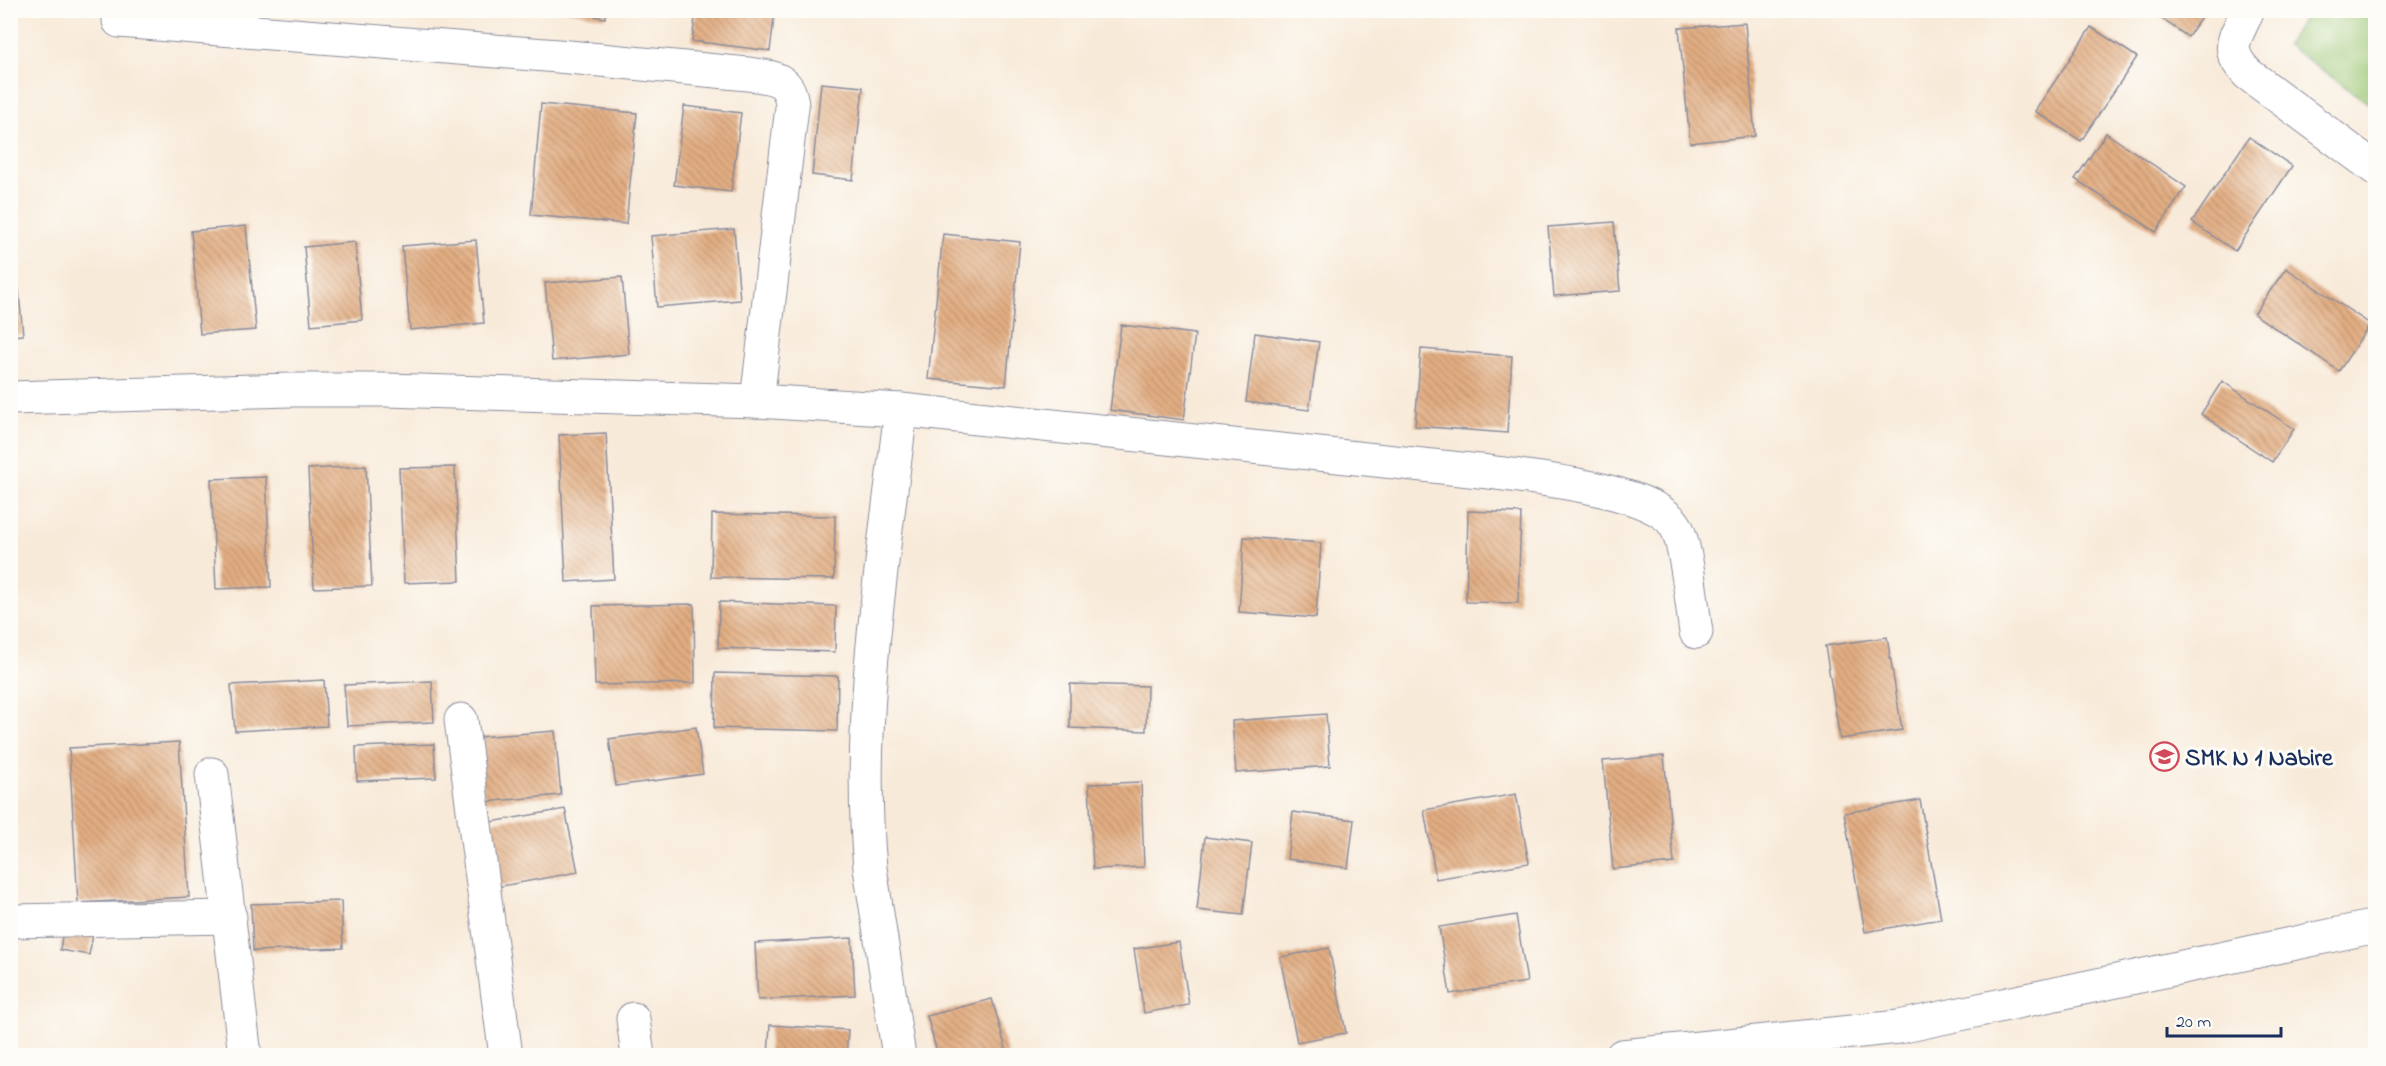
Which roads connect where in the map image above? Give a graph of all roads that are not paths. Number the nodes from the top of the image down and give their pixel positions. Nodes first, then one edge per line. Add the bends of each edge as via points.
1 (2248, 10) edge
2 (119, 21) dead end
3 (2376, 169) edge
4 (10, 398) edge
5 (758, 401) junction
6 (902, 410) junction
7 (1696, 632) dead end
8 (461, 720) dead end
9 (212, 774) dead end
10 (230, 917) junction
11 (10, 921) edge
12 (2376, 926) edge
13 (633, 1018) dead end
14 (244, 1056) edge
15 (506, 1056) edge
16 (638, 1056) edge
17 (899, 1056) edge
18 (1622, 1056) edge

1 - 3 street via 2235,41 2233,53 2238,63
2 - 5 street via 736,72 772,77 786,85 792,107
4 - 5 street via 386,390
5 - 6 street
6 - 7 street via 1490,472 1628,496 1660,510 1676,526 1684,551
6 - 17 street via 870,672 866,737 870,868
8 - 15 street
9 - 10 street
10 - 11 street
10 - 14 street
12 - 18 street via 1899,1027
13 - 16 street

